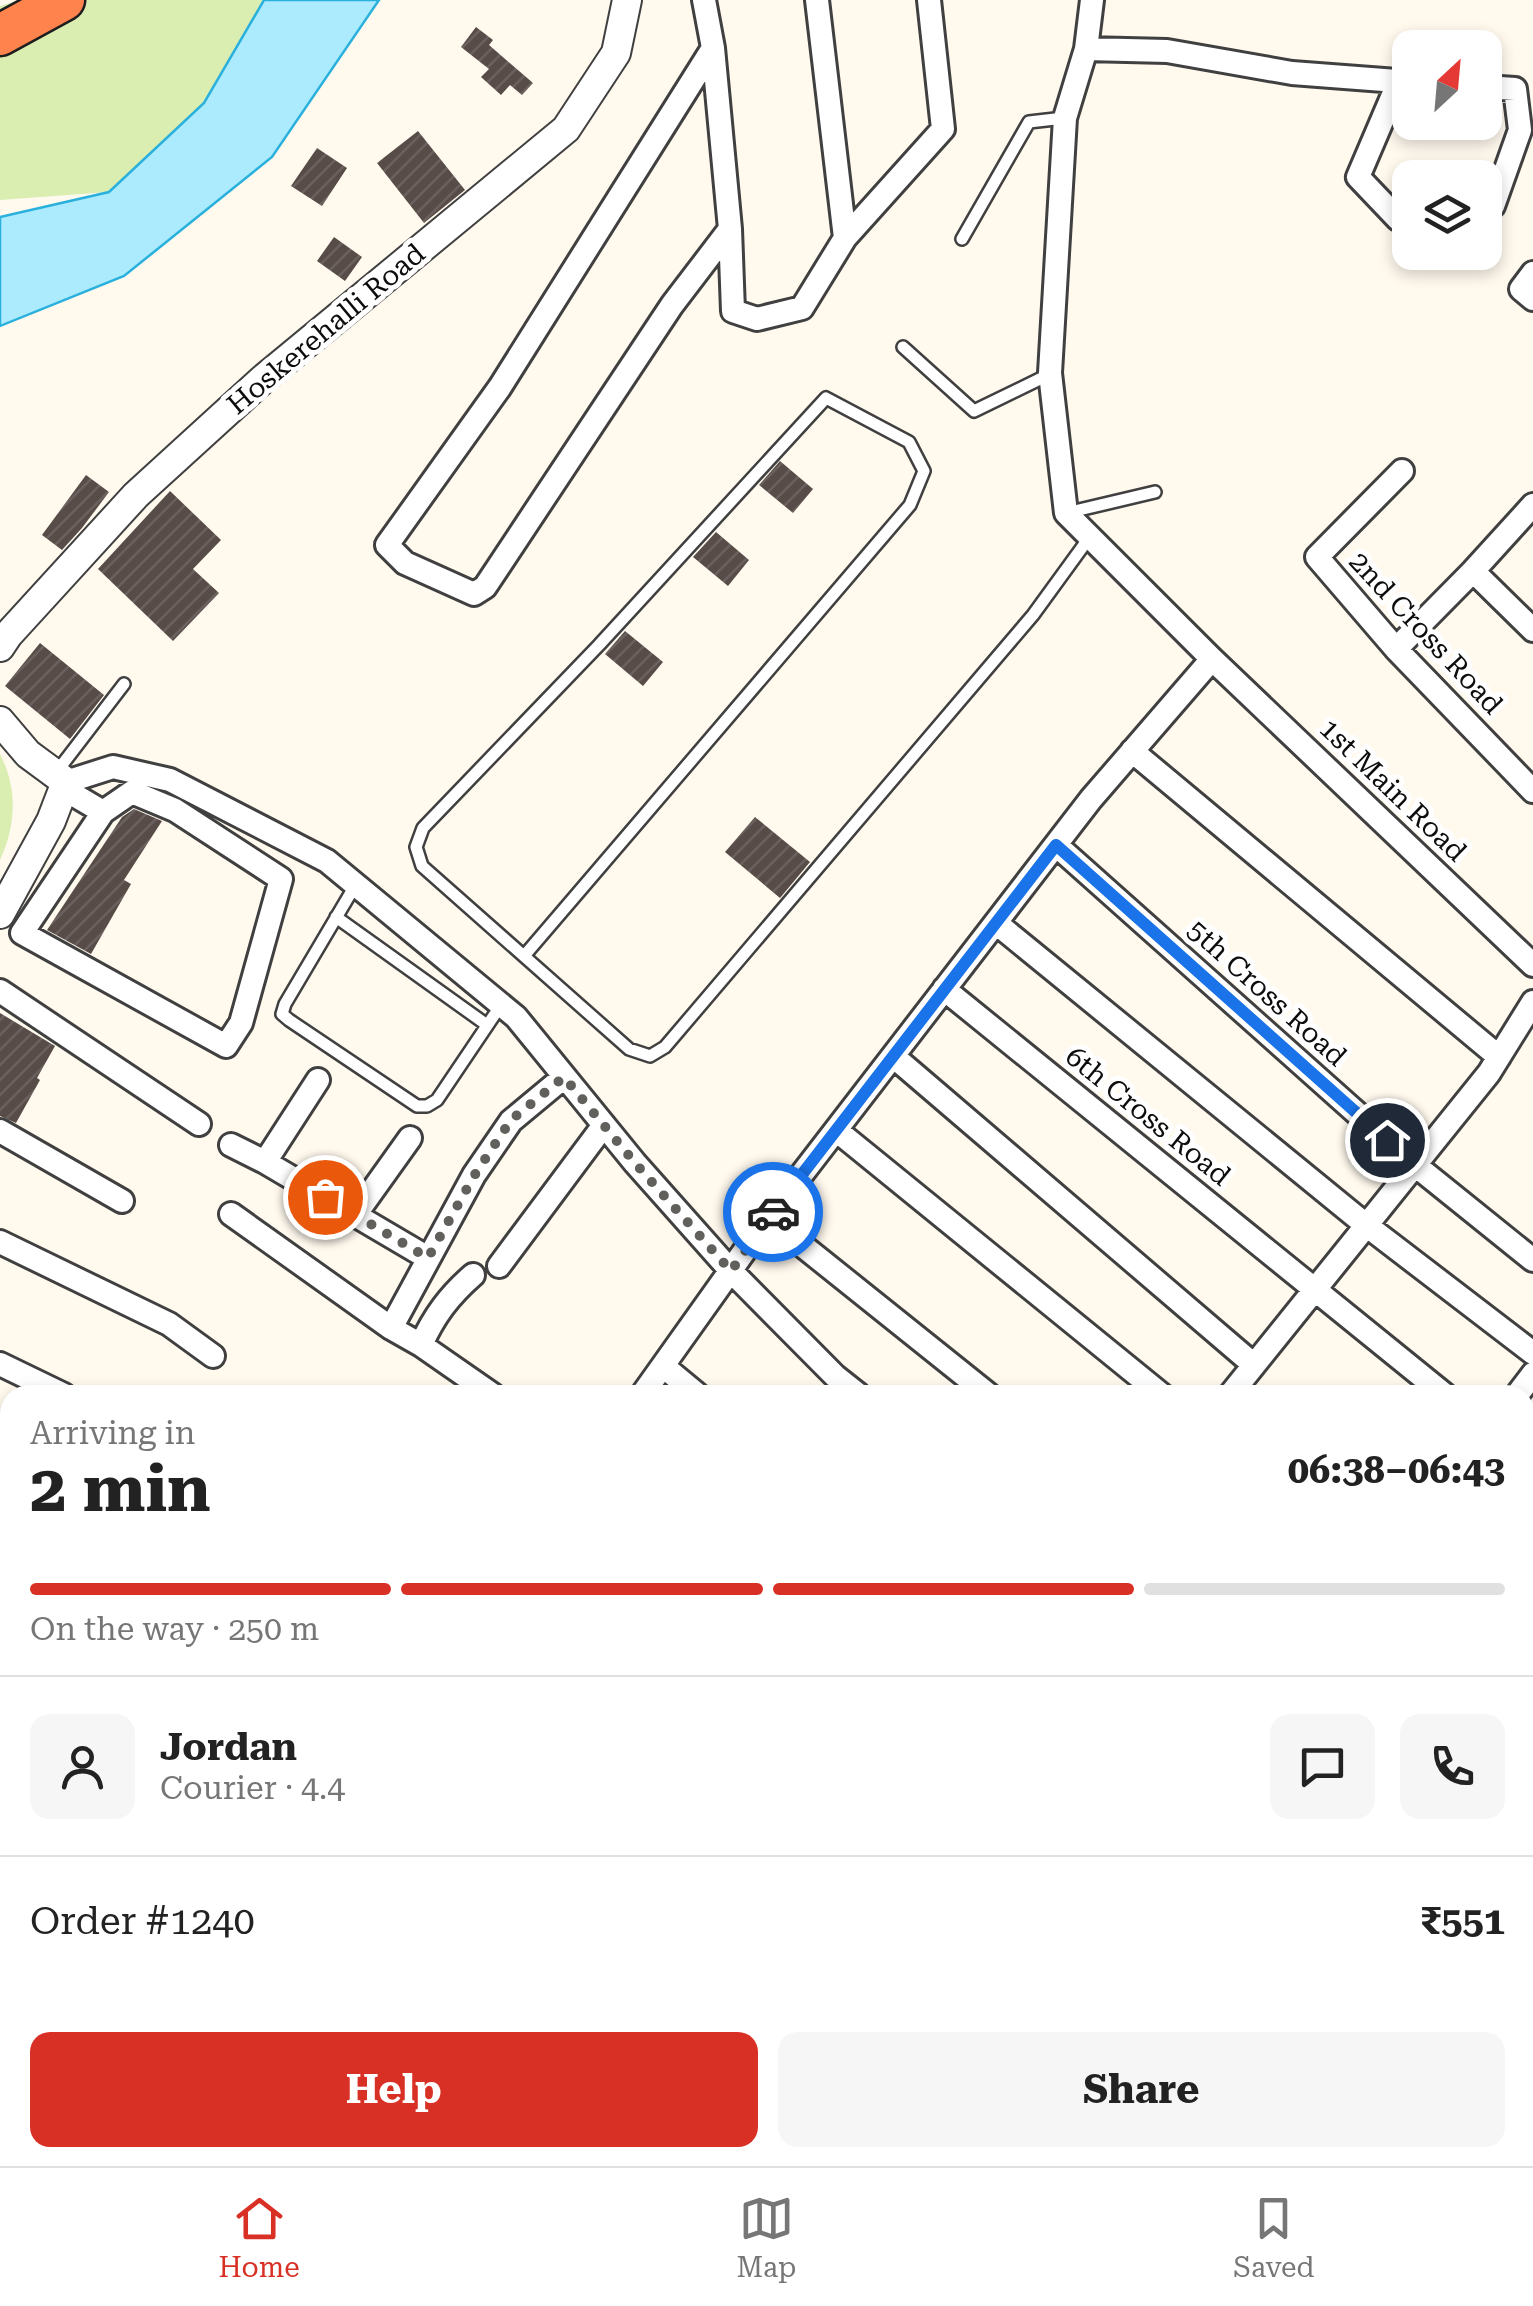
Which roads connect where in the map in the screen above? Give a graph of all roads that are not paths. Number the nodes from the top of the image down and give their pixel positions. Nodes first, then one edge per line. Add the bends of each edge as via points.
1 (64, 0) edge
2 (627, 0) edge
3 (704, 0) edge
4 (816, 0) edge
5 (929, 0) edge
6 (1092, 0) edge
7 (0, 35) edge
8 (713, 48) junction
9 (1086, 50) junction
10 (1392, 80) edge
11 (1502, 88) edge
12 (1392, 106) edge
13 (1065, 118) junction
14 (1502, 181) edge
15 (1392, 212) edge
16 (730, 228) junction
17 (845, 238) junction
18 (962, 240) dead end
19 (1533, 274) edge
20 (1533, 299) edge
21 (902, 347) dead end
22 (1050, 373) junction
23 (1402, 472) dead end
24 (1155, 492) dead end
25 (1533, 505) edge
26 (1066, 512) junction
27 (1089, 538) junction
28 (1473, 571) junction
29 (1533, 630) edge
30 (0, 648) edge
31 (1396, 649) junction
32 (1212, 659) junction
33 (124, 684) dead end
34 (0, 721) edge
35 (1132, 751) junction
36 (62, 782) junction
37 (1533, 791) edge
38 (104, 812) junction
39 (1056, 845) junction
40 (356, 884) junction
41 (0, 914) edge
42 (336, 917) junction
43 (996, 923) junction
44 (524, 956) junction
45 (1533, 965) edge
46 (944, 989) junction
47 (0, 991) edge
48 (1533, 1002) edge
49 (502, 1005) junction
50 (487, 1025) junction
51 (893, 1056) junction
52 (1499, 1056) junction
53 (564, 1077) junction
54 (318, 1080) dead end
55 (199, 1124) dead end
56 (604, 1125) junction
57 (836, 1130) junction
58 (0, 1131) edge
59 (410, 1138) dead end
60 (232, 1145) dead end
61 (265, 1162) junction
62 (1415, 1164) junction
63 (122, 1201) dead end
64 (230, 1214) dead end
65 (355, 1215) junction
66 (768, 1218) junction
67 (1366, 1226) junction
68 (0, 1242) edge
69 (428, 1258) junction
70 (1533, 1260) edge
71 (499, 1266) dead end
72 (731, 1271) junction
73 (472, 1275) dead end
74 (1315, 1289) junction
75 (390, 1328) junction
76 (421, 1345) junction
77 (1533, 1352) edge
78 (213, 1356) dead end
79 (0, 1364) edge
80 (662, 1366) junction
81 (1244, 1384) edge
82 (43, 1385) edge
83 (479, 1385) edge
84 (649, 1385) edge
85 (686, 1385) edge
86 (847, 1385) edge
87 (977, 1385) edge
88 (1150, 1385) edge
89 (1433, 1385) edge

1 - 7 highway
2 - 30 street, Hoskerehalli Road via 616,53 566,128 262,380 136,495
3 - 8 street
4 - 17 street
5 - 17 street via 942,129
6 - 9 street
8 - 16 street
8 - 16 street via 500,387 386,545 405,563 474,594 485,587
9 - 10 street via 1167,51 1292,73
9 - 13 street
11 - 14 street via 1514,89 1520,130
12 - 15 street via 1358,177
13 - 18 lane via 1029,122
13 - 22 street
16 - 17 street via 733,311 757,319 802,308
19 - 20 street via 1521,289
21 - 22 lane via 974,411
22 - 26 street
23 - 31 street, 2nd Cross Road via 1317,558
24 - 26 lane
25 - 28 street
26 - 27 street, 1st Main Road
27 - 32 street, 1st Main Road
27 - 44 lane via 1033,616 665,1047 650,1056 629,1049
28 - 29 street
28 - 31 street
31 - 37 street, 2nd Cross Road
32 - 35 street
32 - 45 street, 1st Main Road
33 - 36 lane via 70,758
34 - 36 street
35 - 39 street
35 - 52 street
36 - 38 street
36 - 40 street via 114,766 170,780 327,860
36 - 41 street via 51,820
38 - 38 street via 22,933 226,1046 241,1024 281,879 175,810 132,792
39 - 43 street
39 - 62 street, 5th Cross Road
40 - 42 lane
40 - 49 street
42 - 50 lane
42 - 50 lane via 285,1004 282,1014 289,1020 417,1106 437,1100
43 - 46 street
43 - 67 street
44 - 44 lane via 422,866 416,847 422,828 826,398 909,442 924,472 910,504
46 - 51 street
46 - 74 street, 6th Cross Road
47 - 55 street
48 - 52 street
49 - 50 lane
49 - 53 street
51 - 57 street
51 - 81 street
52 - 62 street
53 - 56 street
53 - 69 street via 511,1120
54 - 61 street
56 - 71 street
56 - 72 street
57 - 66 street
57 - 88 street
58 - 63 street
59 - 65 street
60 - 61 street
61 - 65 street
62 - 67 street
62 - 70 street, 5th Cross Road
64 - 75 street
65 - 69 street
66 - 72 street
66 - 87 street
67 - 74 street
67 - 77 street
68 - 78 street via 169,1324
69 - 75 street
72 - 80 street
72 - 86 street
73 - 76 street via 450,1294
74 - 81 street
74 - 89 street, 6th Cross Road
75 - 76 street
76 - 83 street
79 - 82 street
80 - 84 street
80 - 85 street

